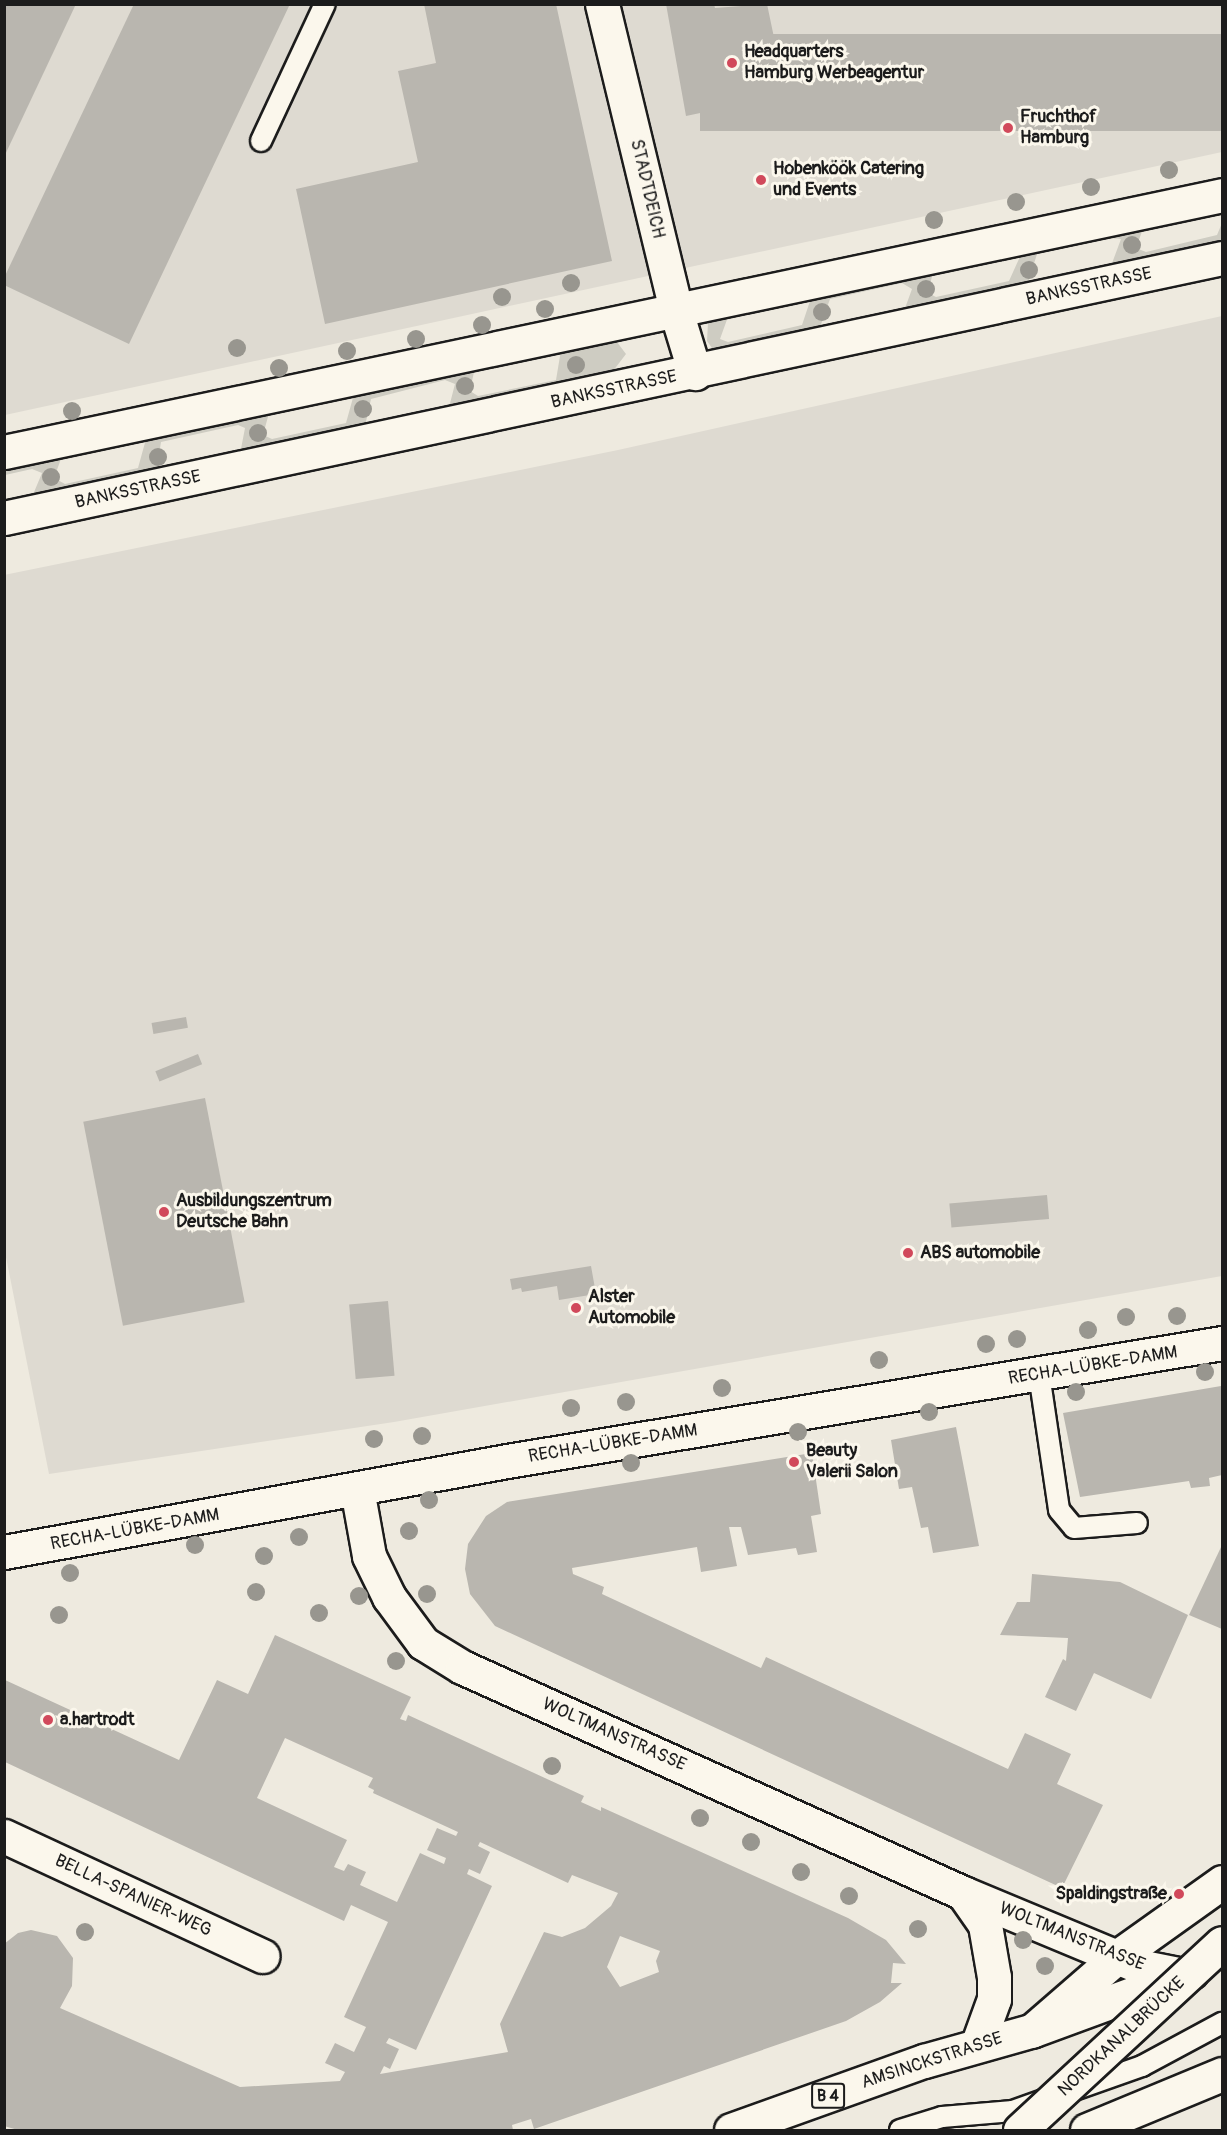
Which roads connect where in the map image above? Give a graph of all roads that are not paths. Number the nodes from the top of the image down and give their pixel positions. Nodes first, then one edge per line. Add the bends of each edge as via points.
1 (325, 4) edge
2 (602, 4) edge
3 (261, 141) dead end
4 (1222, 195) edge
5 (1222, 258) edge
6 (676, 311) junction
7 (695, 373) junction
8 (4, 452) edge
9 (4, 518) edge
10 (1222, 1343) edge
11 (1039, 1374) junction
12 (357, 1488) junction
13 (1137, 1523) dead end
14 (4, 1552) edge
15 (4, 1836) edge
16 (1222, 1882) edge
17 (963, 1893) junction
18 (1222, 1943) edge
19 (262, 1956) dead end
20 (1116, 1957) junction
21 (1222, 1960) edge
22 (1183, 1975) junction
23 (1222, 2023) edge
24 (1031, 2031) junction
25 (978, 2043) junction
26 (1222, 2074) edge
27 (731, 2130) edge
28 (900, 2130) edge
29 (1020, 2130) edge
30 (1087, 2130) edge

1 - 3 lane
2 - 6 street, STADTDEICH
4 - 6 street
5 - 7 street, BANKSSTRASSE
6 - 7 street, STADTDEICH
6 - 8 street
7 - 9 street, BANKSSTRASSE
10 - 11 street, RECHA-LÜBKE-DAMM
11 - 12 street, RECHA-LÜBKE-DAMM
11 - 13 lane via 1059,1510 1074,1528
12 - 14 street, RECHA-LÜBKE-DAMM
12 - 17 street, WOLTMANSTRASSE via 369,1556 389,1597 423,1643 462,1667
15 - 19 street, BELLA-SPANIER-WEG
16 - 20 street, AMSINCKSTRASSE
17 - 20 street, WOLTMANSTRASSE
17 - 25 street, WOLTMANSTRASSE via 985,1925 994,1977 994,1999
18 - 29 street, NORDKANALBRÜCKE, bridge
20 - 22 street, WOLTMANSTRASSE
20 - 24 street, AMSINCKSTRASSE
21 - 22 street, AMSINCKSTRASSE / B 4
22 - 24 street, AMSINCKSTRASSE / B 4
23 - 28 lane via 1142,2066 1013,2111 942,2117
24 - 25 street, AMSINCKSTRASSE / B 4
25 - 27 street, AMSINCKSTRASSE / B 4
26 - 30 street

